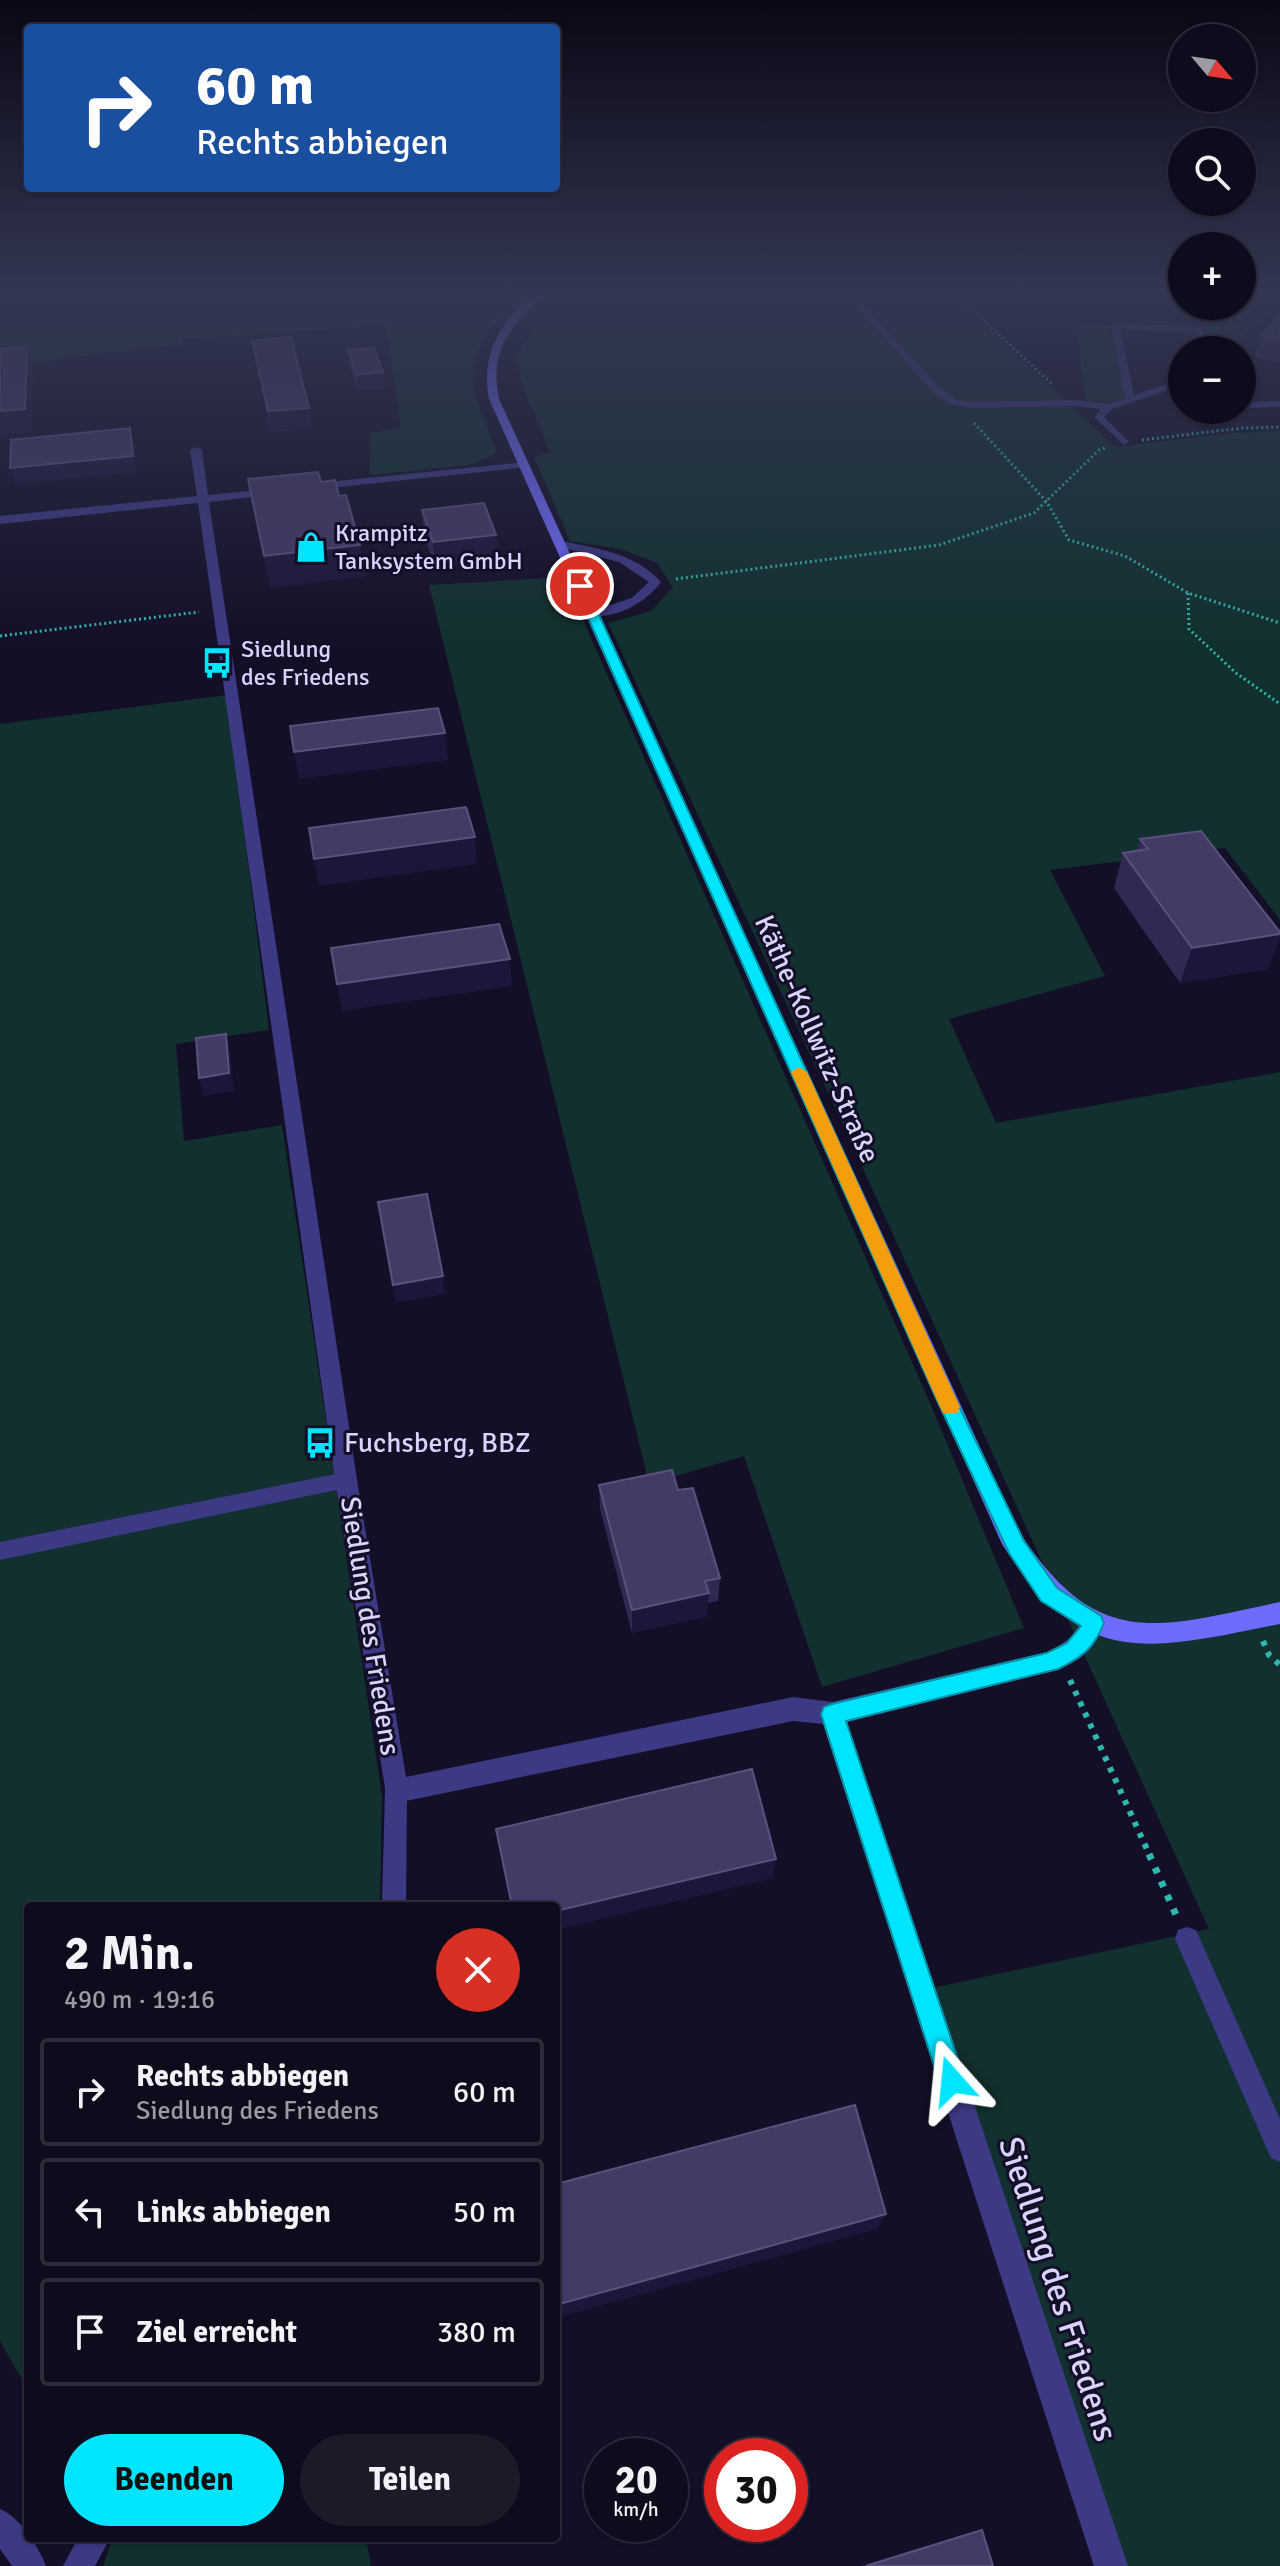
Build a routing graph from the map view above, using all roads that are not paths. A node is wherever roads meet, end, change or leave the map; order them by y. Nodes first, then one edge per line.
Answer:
1 (499, 410) edge
2 (1106, 410) edge
3 (1124, 442) road end
4 (196, 450) dead end
5 (524, 465) junction
6 (205, 498) junction
7 (0, 520) edge
8 (560, 544) junction
9 (592, 614) junction
10 (346, 1480) junction
11 (0, 1551) edge
12 (1280, 1613) edge
13 (1093, 1623) junction
14 (832, 1714) junction
15 (396, 1791) junction
16 (394, 1902) edge
17 (1187, 1939) road end
18 (1280, 2149) edge
19 (0, 2524) edge
20 (93, 2542) edge
21 (31, 2566) edge
22 (78, 2566) edge
23 (1111, 2566) edge

1 - 5 main road, Käthe-Kollwitz-Straße
2 - 3 lane
4 - 6 street, Siedlung des Friedens
5 - 6 street
5 - 8 main road, Käthe-Kollwitz-Straße
6 - 7 street
6 - 10 street, Siedlung des Friedens
8 - 9 main road, Käthe-Kollwitz-Straße
8 - 9 lane
9 - 13 main road, Käthe-Kollwitz-Straße
10 - 11 lane
10 - 15 street, Siedlung des Friedens
12 - 13 main road, Käthe-Kollwitz-Straße
13 - 14 street, Siedlung des Friedens
14 - 15 street, Siedlung des Friedens
14 - 23 street, Siedlung des Friedens
15 - 16 lane
17 - 18 lane
19 - 21 lane
20 - 22 lane

